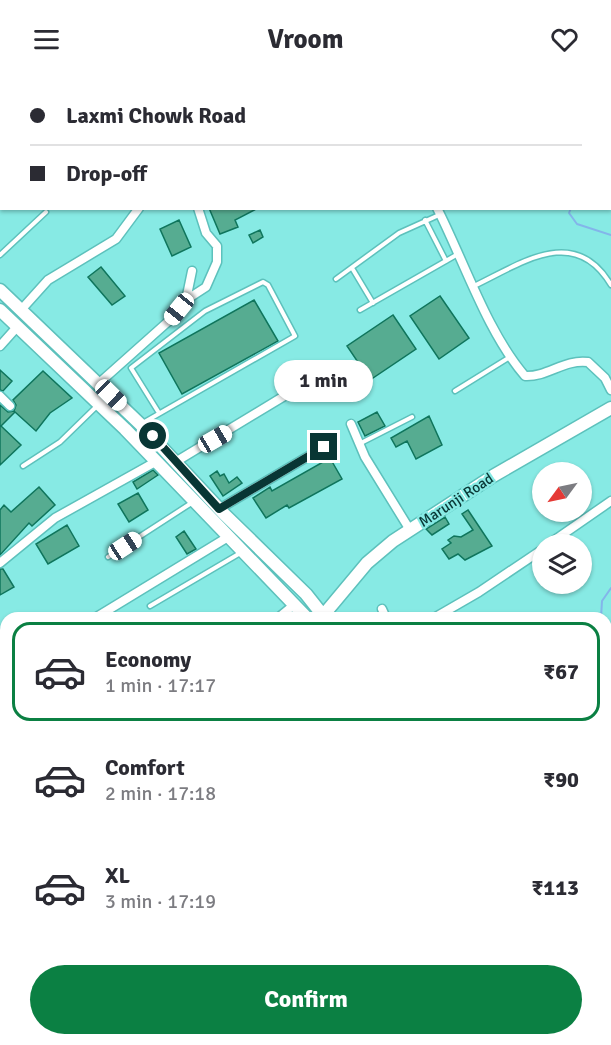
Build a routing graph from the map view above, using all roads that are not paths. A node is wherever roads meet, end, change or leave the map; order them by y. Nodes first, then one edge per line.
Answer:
1 (138, 210) edge
2 (199, 210) edge
3 (439, 211) edge
4 (46, 212) dead end
5 (425, 220) junction
6 (458, 254) junction
7 (0, 255) edge
8 (446, 261) junction
9 (352, 268) junction
10 (192, 272) dead end
11 (336, 279) dead end
12 (611, 285) edge
13 (473, 286) junction
14 (0, 290) edge
15 (186, 300) junction
16 (373, 303) junction
17 (0, 310) edge
18 (360, 310) dead end
19 (24, 313) junction
20 (17, 327) junction
21 (0, 346) edge
22 (510, 357) junction
23 (608, 377) edge
24 (98, 384) junction
25 (611, 390) edge
26 (455, 391) dead end
27 (286, 395) dead end
28 (0, 396) edge
29 (99, 404) junction
30 (10, 406) dead end
31 (611, 408) edge
32 (159, 413) junction
33 (412, 417) dead end
34 (140, 424) junction
35 (351, 424) dead end
36 (358, 444) junction
37 (324, 447) dead end
38 (165, 449) junction
39 (155, 459) junction
40 (177, 461) junction
41 (23, 466) dead end
42 (194, 501) junction
43 (611, 501) edge
44 (219, 509) junction
45 (410, 530) junction
46 (563, 534) edge
47 (228, 537) junction
48 (242, 552) junction
49 (532, 556) edge
50 (108, 557) dead end
51 (0, 563) edge
52 (295, 604) junction
53 (150, 606) dead end
54 (105, 612) edge
55 (285, 612) edge
56 (302, 612) edge
57 (318, 612) edge
58 (327, 612) edge
59 (444, 612) edge

1 - 19 street
2 - 15 street
3 - 5 lane
3 - 6 street
4 - 7 lane
5 - 8 lane
5 - 9 lane
6 - 8 lane
6 - 13 street
8 - 16 lane
9 - 11 lane
9 - 16 lane
10 - 15 street
12 - 13 lane
13 - 22 street
14 - 19 main road
15 - 24 street
16 - 18 lane
17 - 20 main road
19 - 20 main road
19 - 24 main road
20 - 21 street
20 - 29 main road
22 - 23 street
22 - 26 lane
23 - 25 street
24 - 34 main road
27 - 40 street
28 - 30 street
29 - 39 main road
29 - 41 lane
31 - 45 main road, Marunji Road
32 - 32 lane
32 - 34 lane
33 - 36 lane
34 - 38 main road
35 - 36 street
36 - 45 street
37 - 44 street
38 - 39 main road
38 - 40 main road
39 - 42 main road
39 - 51 street
40 - 44 main road
42 - 47 main road
42 - 50 lane
43 - 46 street
44 - 57 main road
45 - 58 main road, Marunji Road
47 - 48 main road
47 - 54 street
48 - 52 main road
48 - 53 lane
49 - 59 street
52 - 55 street
52 - 56 main road

